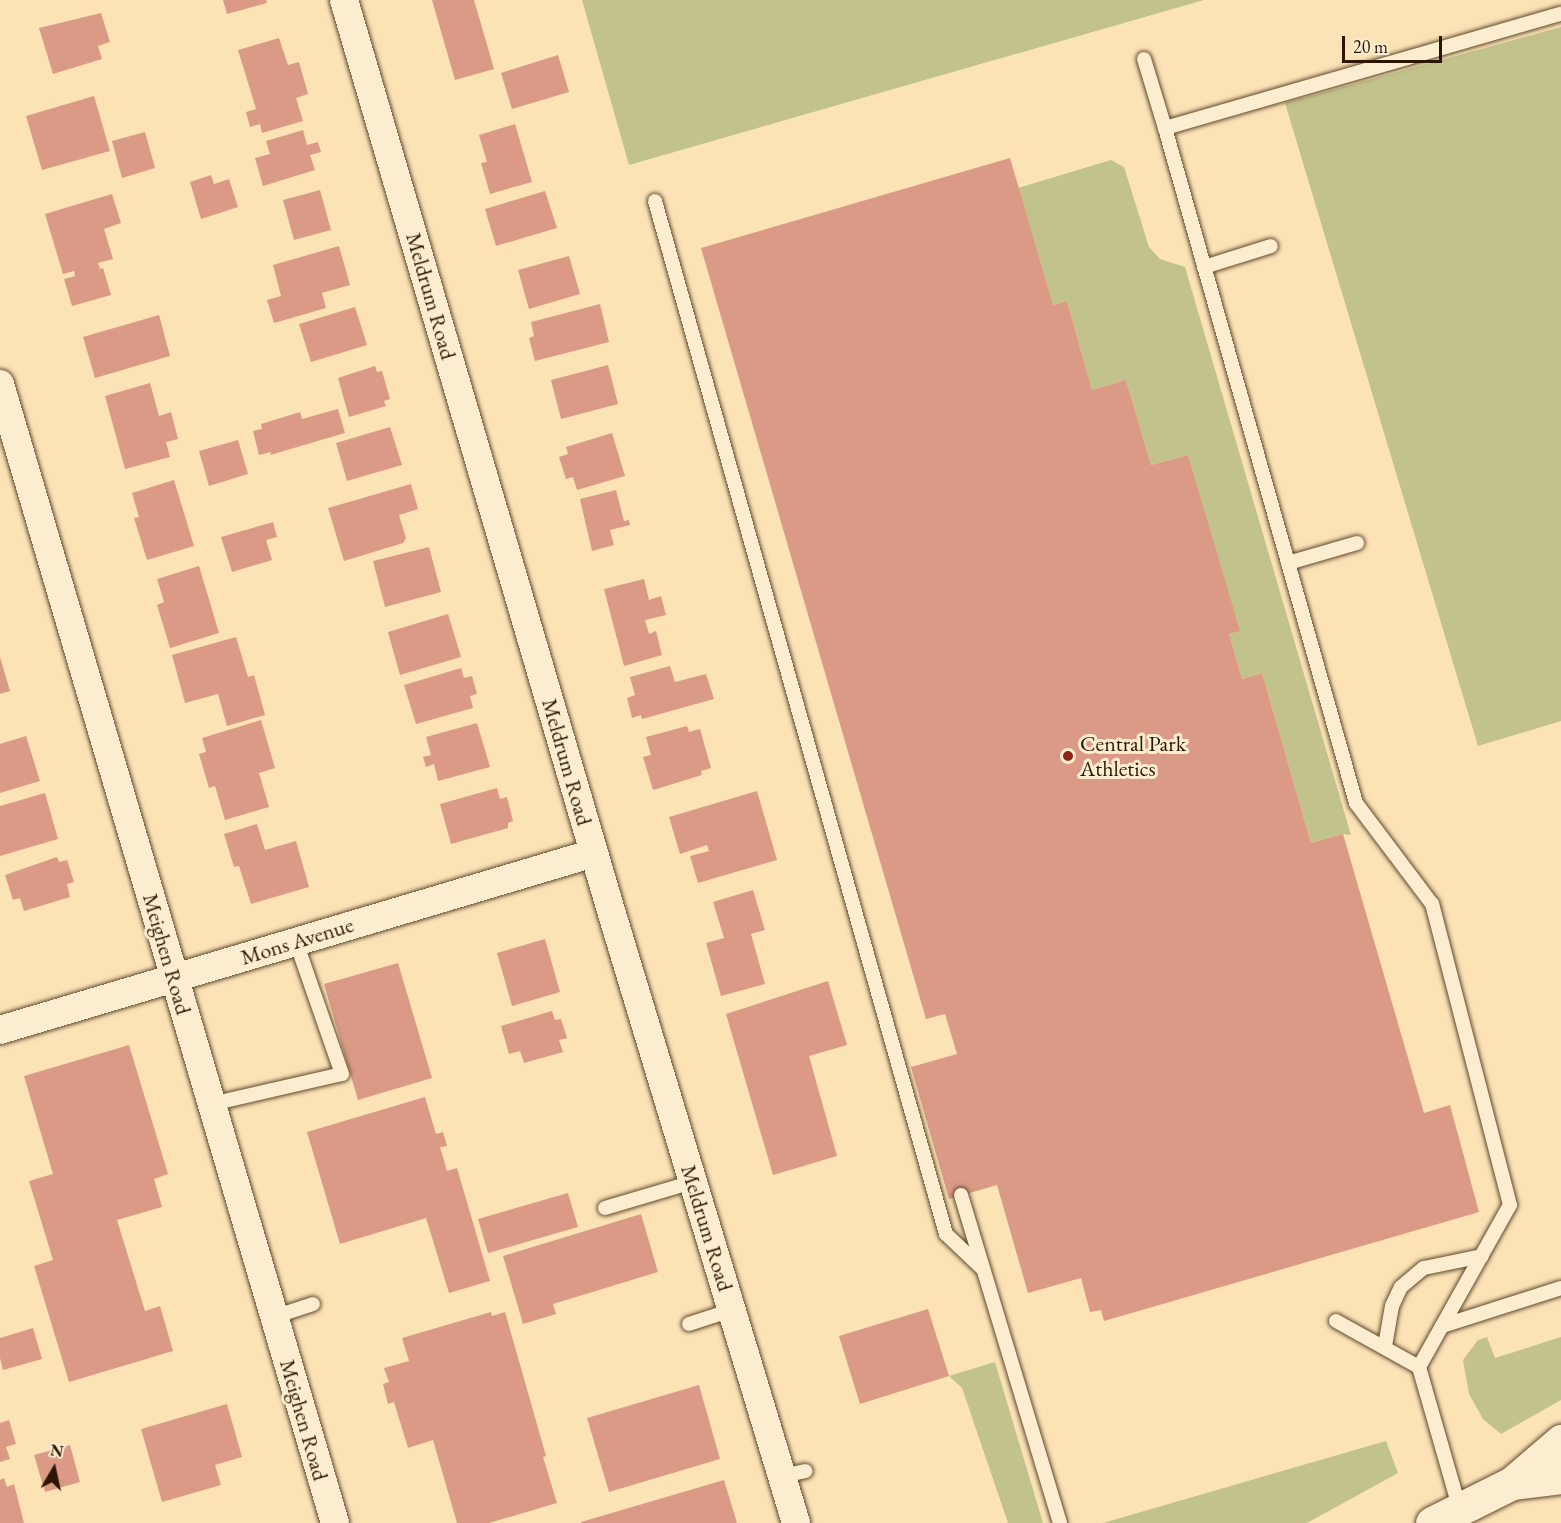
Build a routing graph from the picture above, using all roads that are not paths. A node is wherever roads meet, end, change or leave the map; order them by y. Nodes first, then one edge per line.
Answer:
1 (344, 0) edge
2 (1561, 14) edge
3 (1144, 59) dead end
4 (1165, 128) junction
5 (655, 201) dead end
6 (1271, 246) dead end
7 (1204, 267) junction
8 (0, 384) edge
9 (1358, 543) dead end
10 (1288, 562) junction
11 (594, 853) junction
12 (296, 942) junction
13 (175, 978) junction
14 (0, 1030) edge
15 (211, 1104) junction
16 (693, 1182) junction
17 (961, 1195) dead end
18 (605, 1208) dead end
19 (1482, 1256) junction
20 (983, 1269) junction
21 (1561, 1288) edge
22 (313, 1304) dead end
23 (732, 1310) junction
24 (274, 1317) junction
25 (1336, 1321) dead end
26 (689, 1324) dead end
27 (1442, 1326) junction
28 (1385, 1346) junction
29 (1419, 1367) junction
30 (1561, 1442) edge
31 (1561, 1477) edge
32 (1512, 1483) junction
33 (1446, 1516) edge
34 (335, 1523) edge
35 (796, 1523) edge
36 (1060, 1523) edge

1 - 11 street, Meldrum Road
2 - 4 lane
3 - 4 lane
4 - 7 lane
5 - 20 lane
6 - 7 lane
7 - 10 lane
8 - 13 street, Meighen Road
9 - 10 lane
10 - 19 lane
11 - 12 street, Mons Avenue
11 - 16 street, Meldrum Road
12 - 13 street, Mons Avenue
12 - 15 lane
13 - 14 street, Mons Avenue
13 - 15 street, Meighen Road
15 - 24 street, Meighen Road
16 - 18 lane
16 - 23 street, Meldrum Road
17 - 20 lane
19 - 27 lane
19 - 28 lane
20 - 36 lane
21 - 27 lane
22 - 24 lane
23 - 26 lane
23 - 35 street, Meldrum Road
24 - 34 street, Meighen Road
25 - 28 lane
27 - 29 lane
28 - 29 lane
29 - 33 lane
30 - 32 street
31 - 32 street
32 - 33 street

